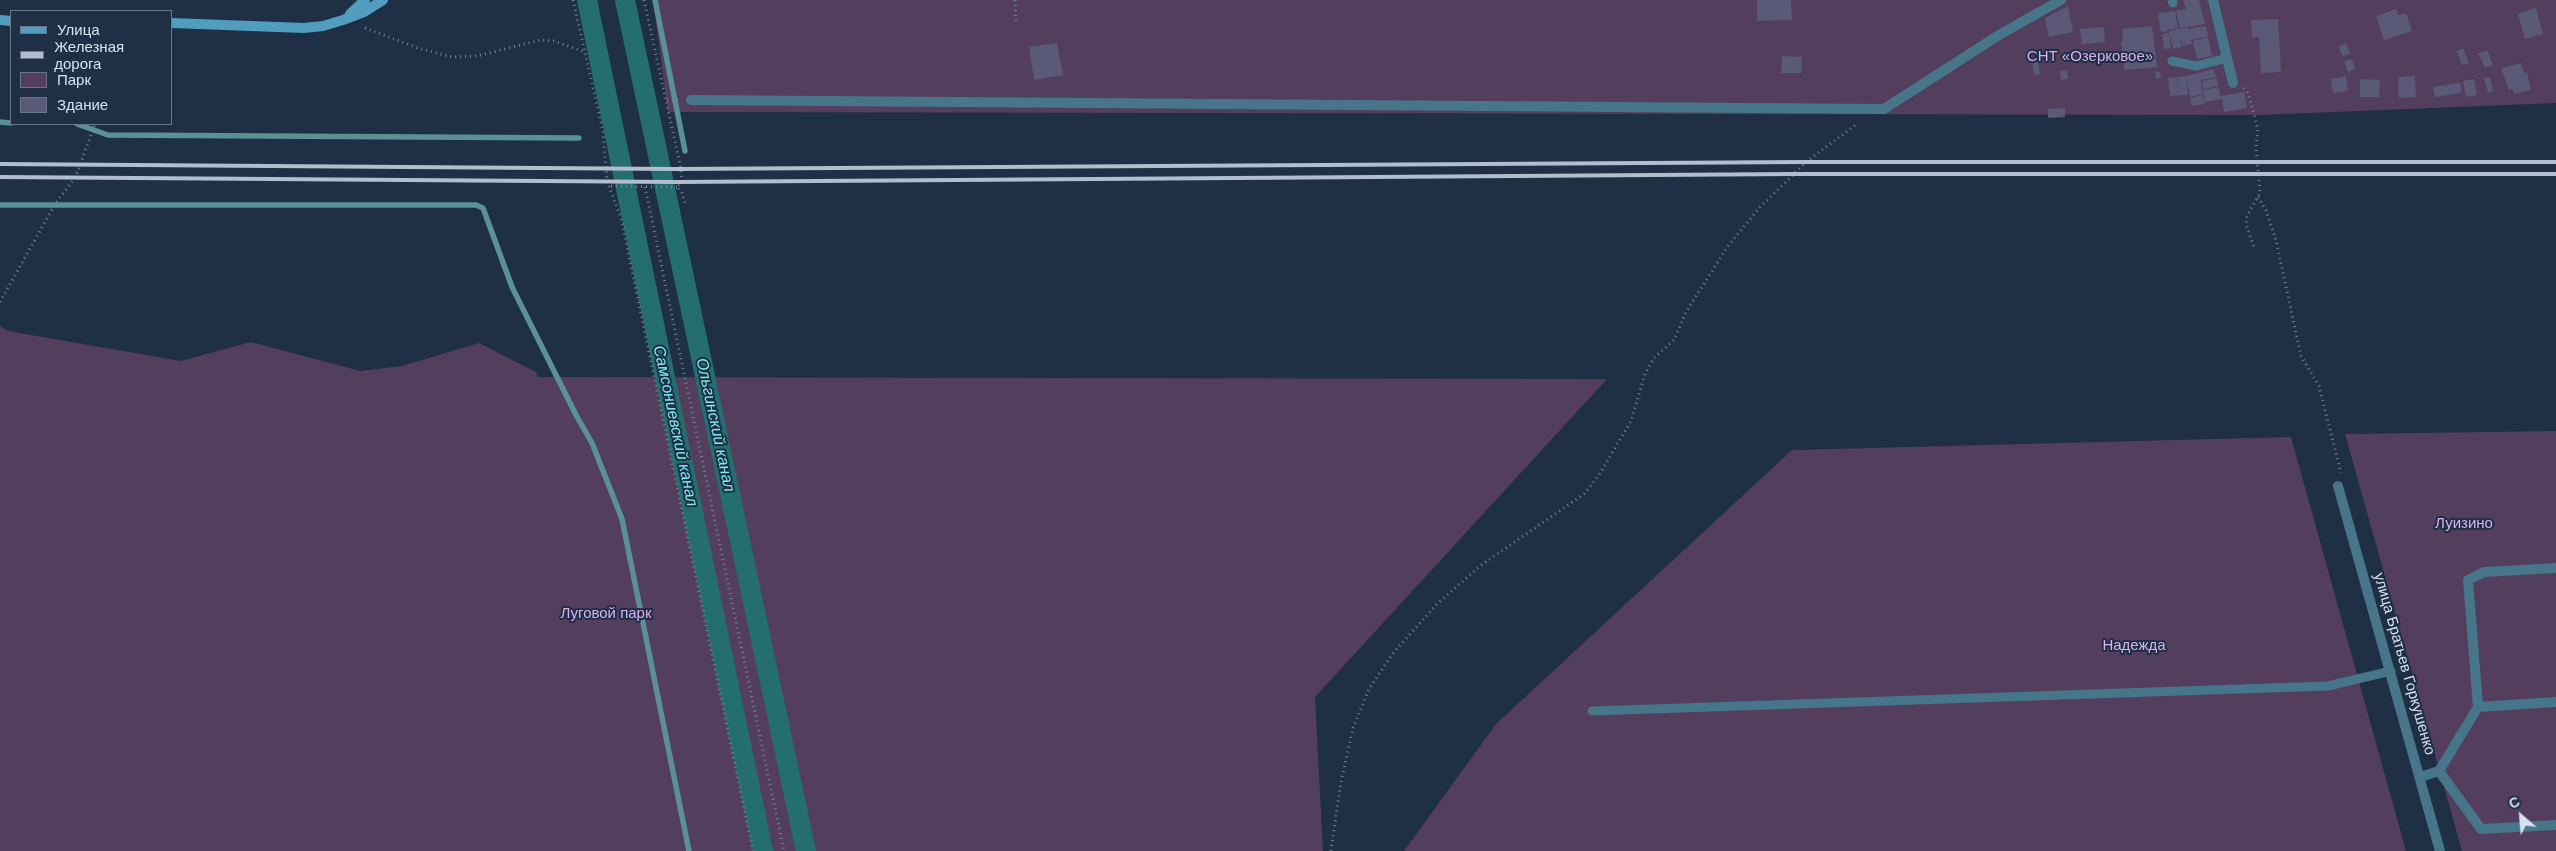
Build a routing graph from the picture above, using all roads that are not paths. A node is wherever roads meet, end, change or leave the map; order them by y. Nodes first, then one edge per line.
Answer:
1 (365, 0) edge
2 (383, 0) edge
3 (2061, 0) edge
4 (2213, 0) edge
5 (343, 20) junction
6 (172, 23) edge
7 (2227, 58) junction
8 (2172, 61) dead end
9 (2233, 83) road end
10 (691, 100) dead end
11 (2338, 486) road end
12 (2556, 568) edge
13 (2392, 672) junction
14 (2556, 702) edge
15 (2478, 707) junction
16 (1592, 711) dead end
17 (2439, 771) junction
18 (2420, 777) junction
19 (2556, 825) edge
20 (2440, 851) edge

1 - 5 street
2 - 5 street
3 - 10 street
4 - 7 street
5 - 6 street
7 - 8 lane
7 - 9 street
11 - 13 street, улица Братьев Горкушенко
12 - 15 street
13 - 16 lane
13 - 18 street, улица Братьев Горкушенко
14 - 15 street
15 - 17 street
17 - 18 street
17 - 19 street
18 - 20 street, улица Братьев Горкушенко

